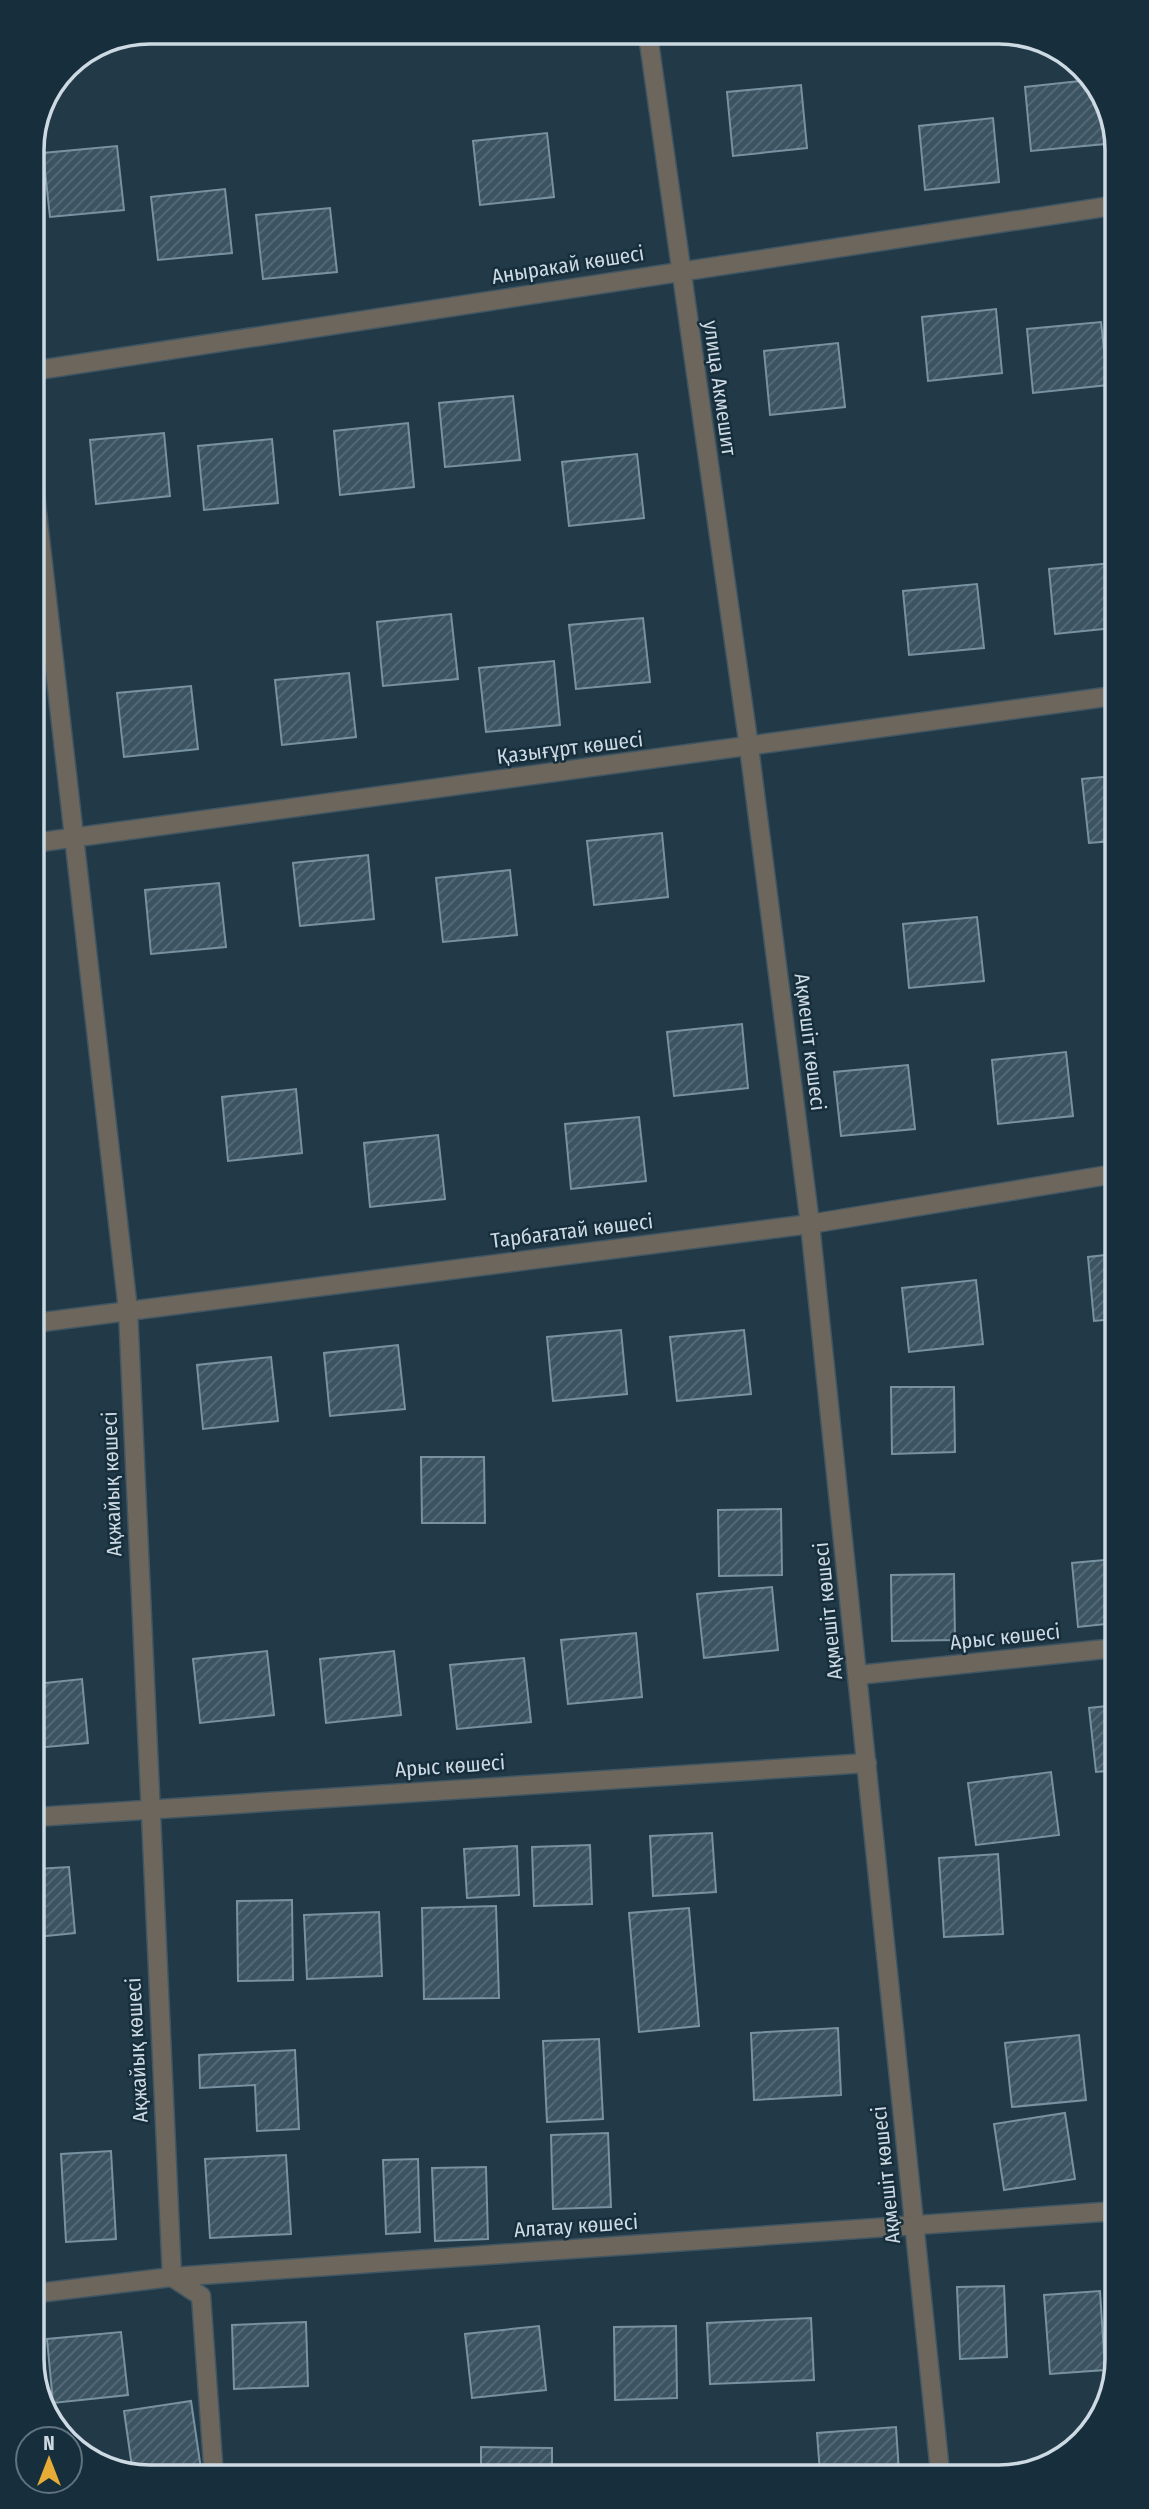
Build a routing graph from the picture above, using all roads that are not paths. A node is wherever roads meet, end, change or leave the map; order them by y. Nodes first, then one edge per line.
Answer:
1 (649, 44) edge
2 (1105, 207) edge
3 (680, 271) junction
4 (44, 369) edge
5 (44, 571) edge
6 (1105, 697) edge
7 (749, 747) junction
8 (75, 836) junction
9 (44, 841) edge
10 (1105, 1175) edge
11 (810, 1224) junction
12 (128, 1310) junction
13 (44, 1322) edge
14 (1105, 1649) edge
15 (858, 1675) junction
16 (867, 1763) junction
17 (148, 1808) junction
18 (44, 1815) edge
19 (1105, 2212) edge
20 (914, 2226) junction
21 (172, 2277) junction
22 (44, 2292) edge
23 (213, 2465) edge
24 (939, 2465) edge

1 - 3 street, улица Акмешит
2 - 3 street, Аныракай көшесі
3 - 4 street, Аныракай көшесі
3 - 7 street, улица Акмешит
5 - 8 street, Ақжайық көшесі
6 - 7 street, Қазығұрт көшесі
7 - 8 street, Қазығұрт көшесі
7 - 11 street, Ақмешіт көшесі
8 - 9 street, Қазығұрт көшесі
8 - 12 street, Ақжайық көшесі
10 - 11 street, Тарбағатай көшесі
11 - 12 street, Тарбағатай көшесі
11 - 15 street, Ақмешіт көшесі
12 - 13 street, Тарбағатай көшесі
12 - 17 street, Ақжайық көшесі
14 - 15 street, Арыс көшесі
15 - 16 street, Ақмешіт көшесі
16 - 17 street, Арыс көшесі
16 - 20 street, Ақмешіт көшесі
17 - 18 street, Арыс көшесі
17 - 21 street, Ақжайық көшесі
19 - 20 street, Алатау көшесі
20 - 21 street, Алатау көшесі
20 - 24 street, Ақмешіт көшесі
21 - 22 street, Алатау көшесі
21 - 23 street

